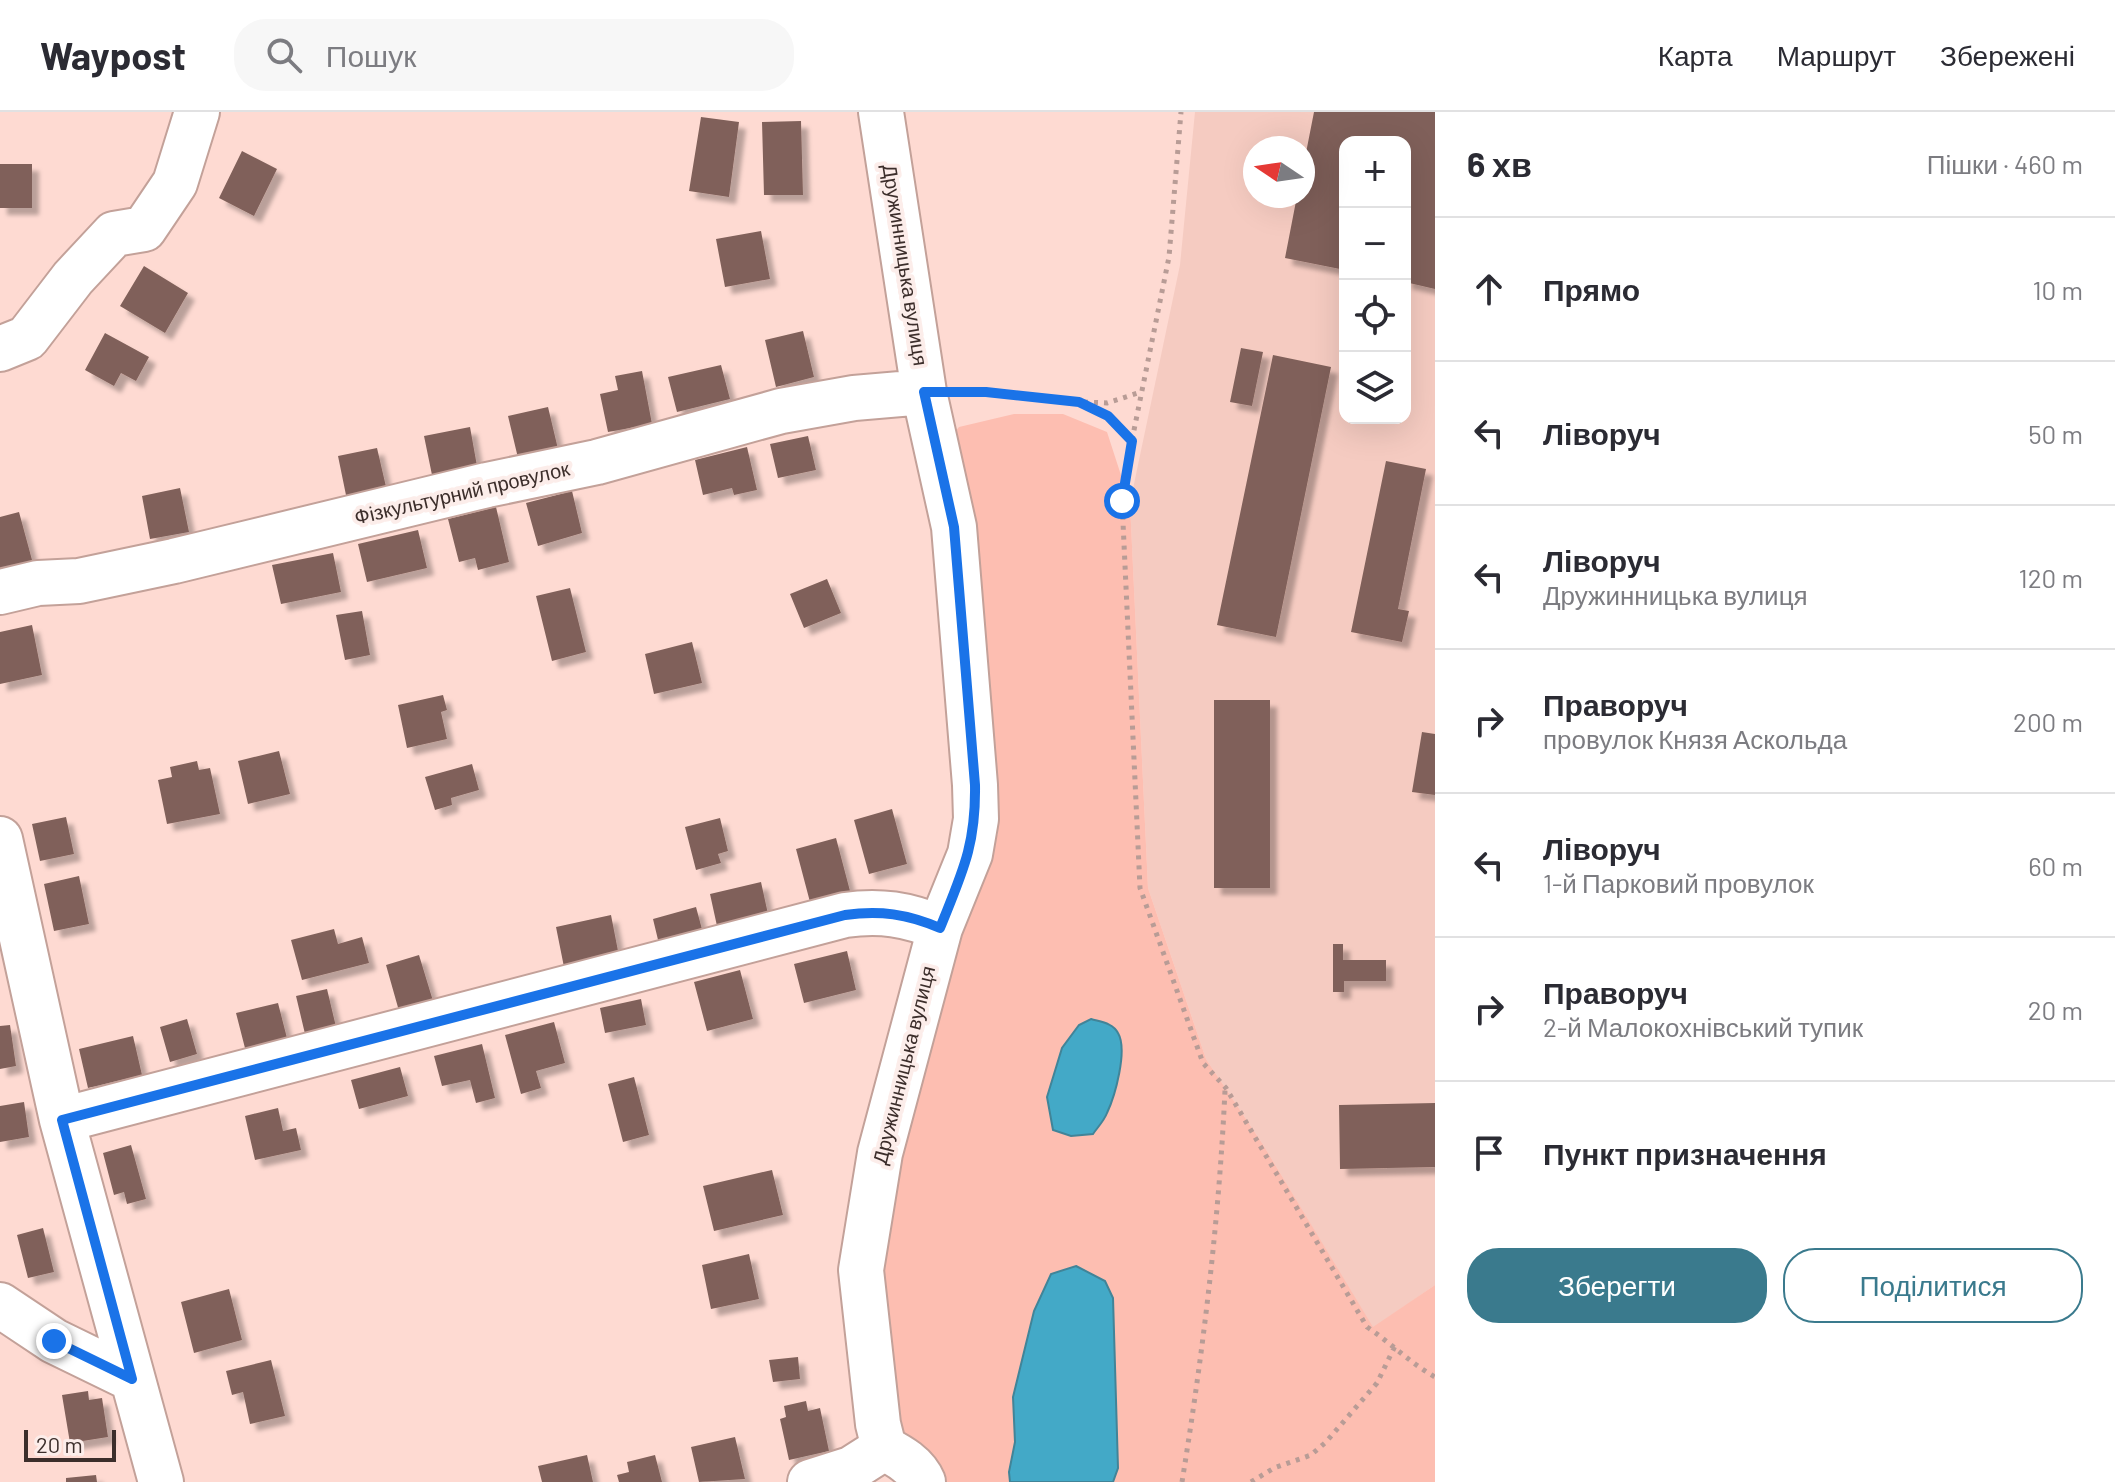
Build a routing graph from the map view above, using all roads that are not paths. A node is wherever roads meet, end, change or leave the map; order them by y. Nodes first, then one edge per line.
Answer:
1 (197, 112) edge
2 (881, 112) edge
3 (0, 349) edge
4 (924, 392) junction
5 (0, 592) edge
6 (0, 839) edge
7 (940, 928) junction
8 (62, 1120) junction
9 (0, 1305) edge
10 (132, 1379) junction
11 (884, 1448) junction
12 (161, 1482) edge
13 (810, 1482) edge
14 (923, 1482) edge

1 - 3 street
2 - 4 street, Дружинницька вулиця
4 - 5 street, Фізкультурний провулок
4 - 7 street, Дружинницька вулиця
6 - 8 street
7 - 8 street
7 - 11 street, Дружинницька вулиця
8 - 10 street
9 - 10 street
10 - 12 street
11 - 13 street
11 - 14 street

